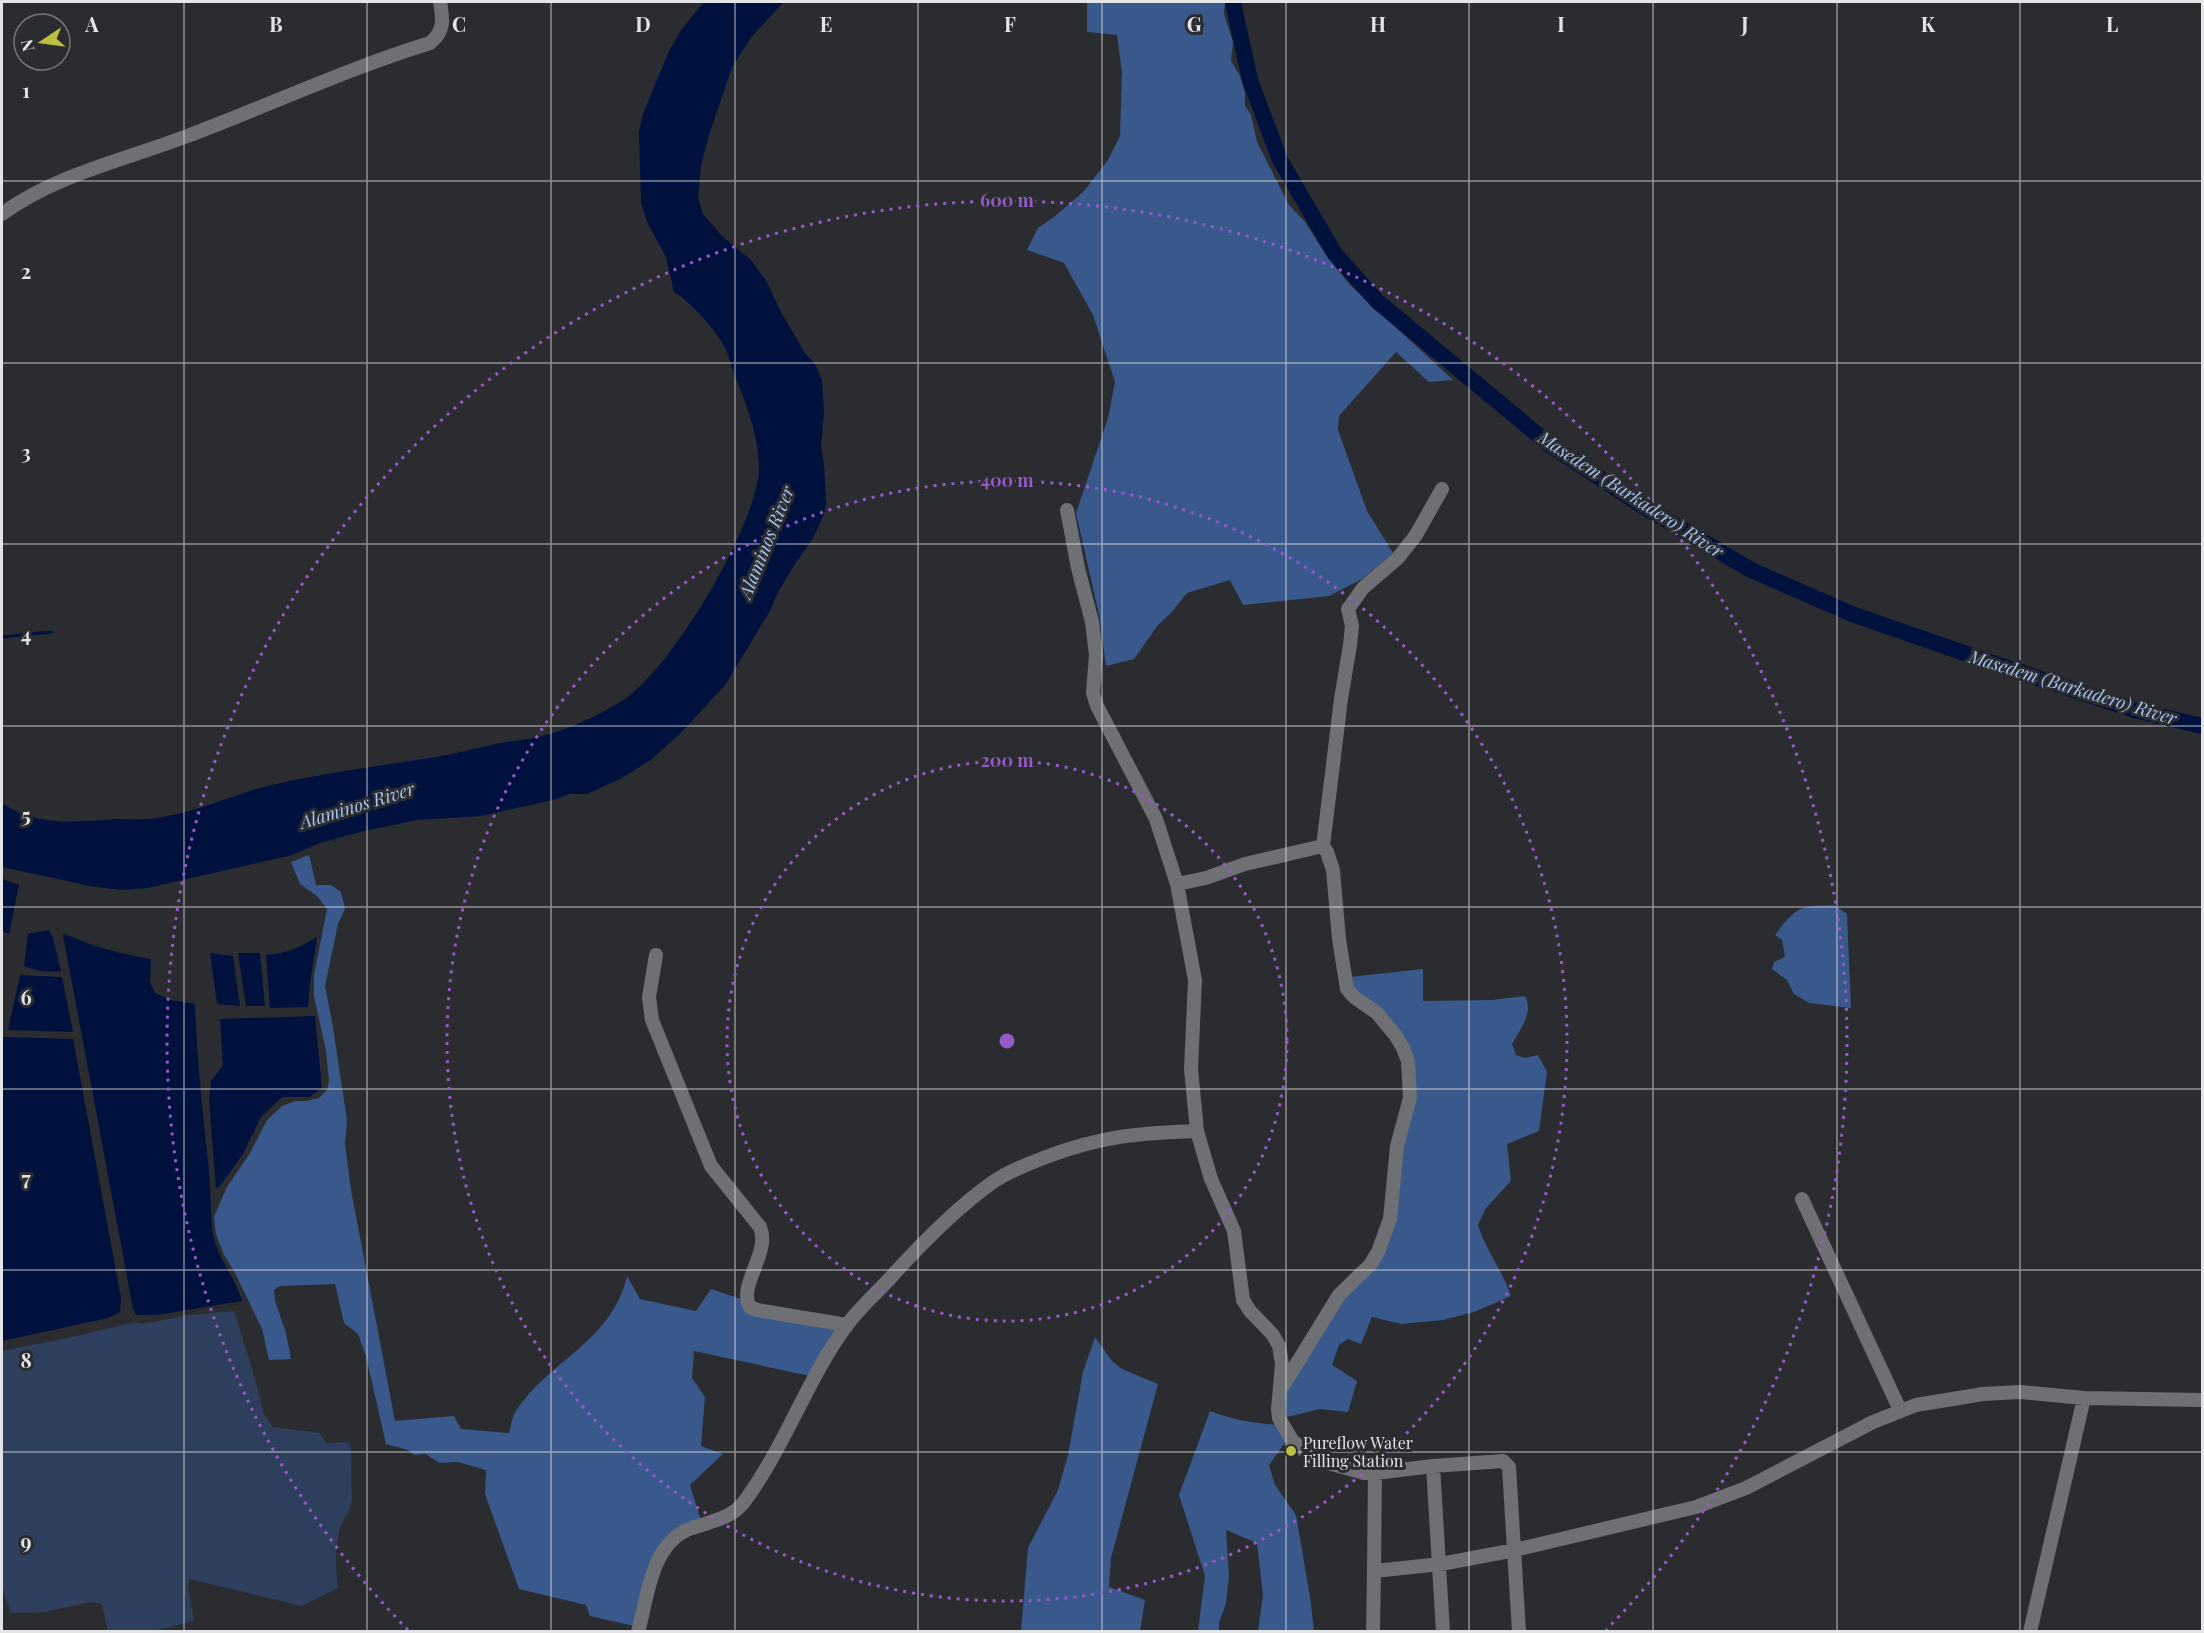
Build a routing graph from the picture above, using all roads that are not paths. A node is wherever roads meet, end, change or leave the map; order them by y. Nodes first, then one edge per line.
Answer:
1 (440, 2) edge
2 (2, 214) edge
3 (1442, 489) dead end
4 (1067, 510) dead end
5 (1323, 846) junction
6 (1177, 884) junction
7 (656, 955) dead end
8 (1197, 1131) junction
9 (1802, 1199) dead end
10 (847, 1324) junction
11 (1280, 1390) junction
12 (2084, 1398) junction
13 (2202, 1400) edge
14 (1900, 1410) junction
15 (1433, 1466) junction
16 (1375, 1473) junction
17 (1515, 1550) junction
18 (1440, 1564) junction
19 (1374, 1571) junction
20 (638, 1632) edge
21 (1373, 1632) edge
22 (1443, 1632) edge
23 (1519, 1632) edge
24 (2030, 1632) edge

1 - 2 street
3 - 5 street
4 - 6 street
5 - 6 street
5 - 11 street
6 - 8 street
7 - 10 street
8 - 10 street
8 - 11 street
9 - 14 street
10 - 20 street
11 - 16 street
12 - 13 street
12 - 14 street
12 - 24 street
14 - 17 street
15 - 16 street
15 - 17 street
15 - 18 street
16 - 19 street
17 - 18 street
17 - 23 street
18 - 19 street
18 - 22 street
19 - 21 street

